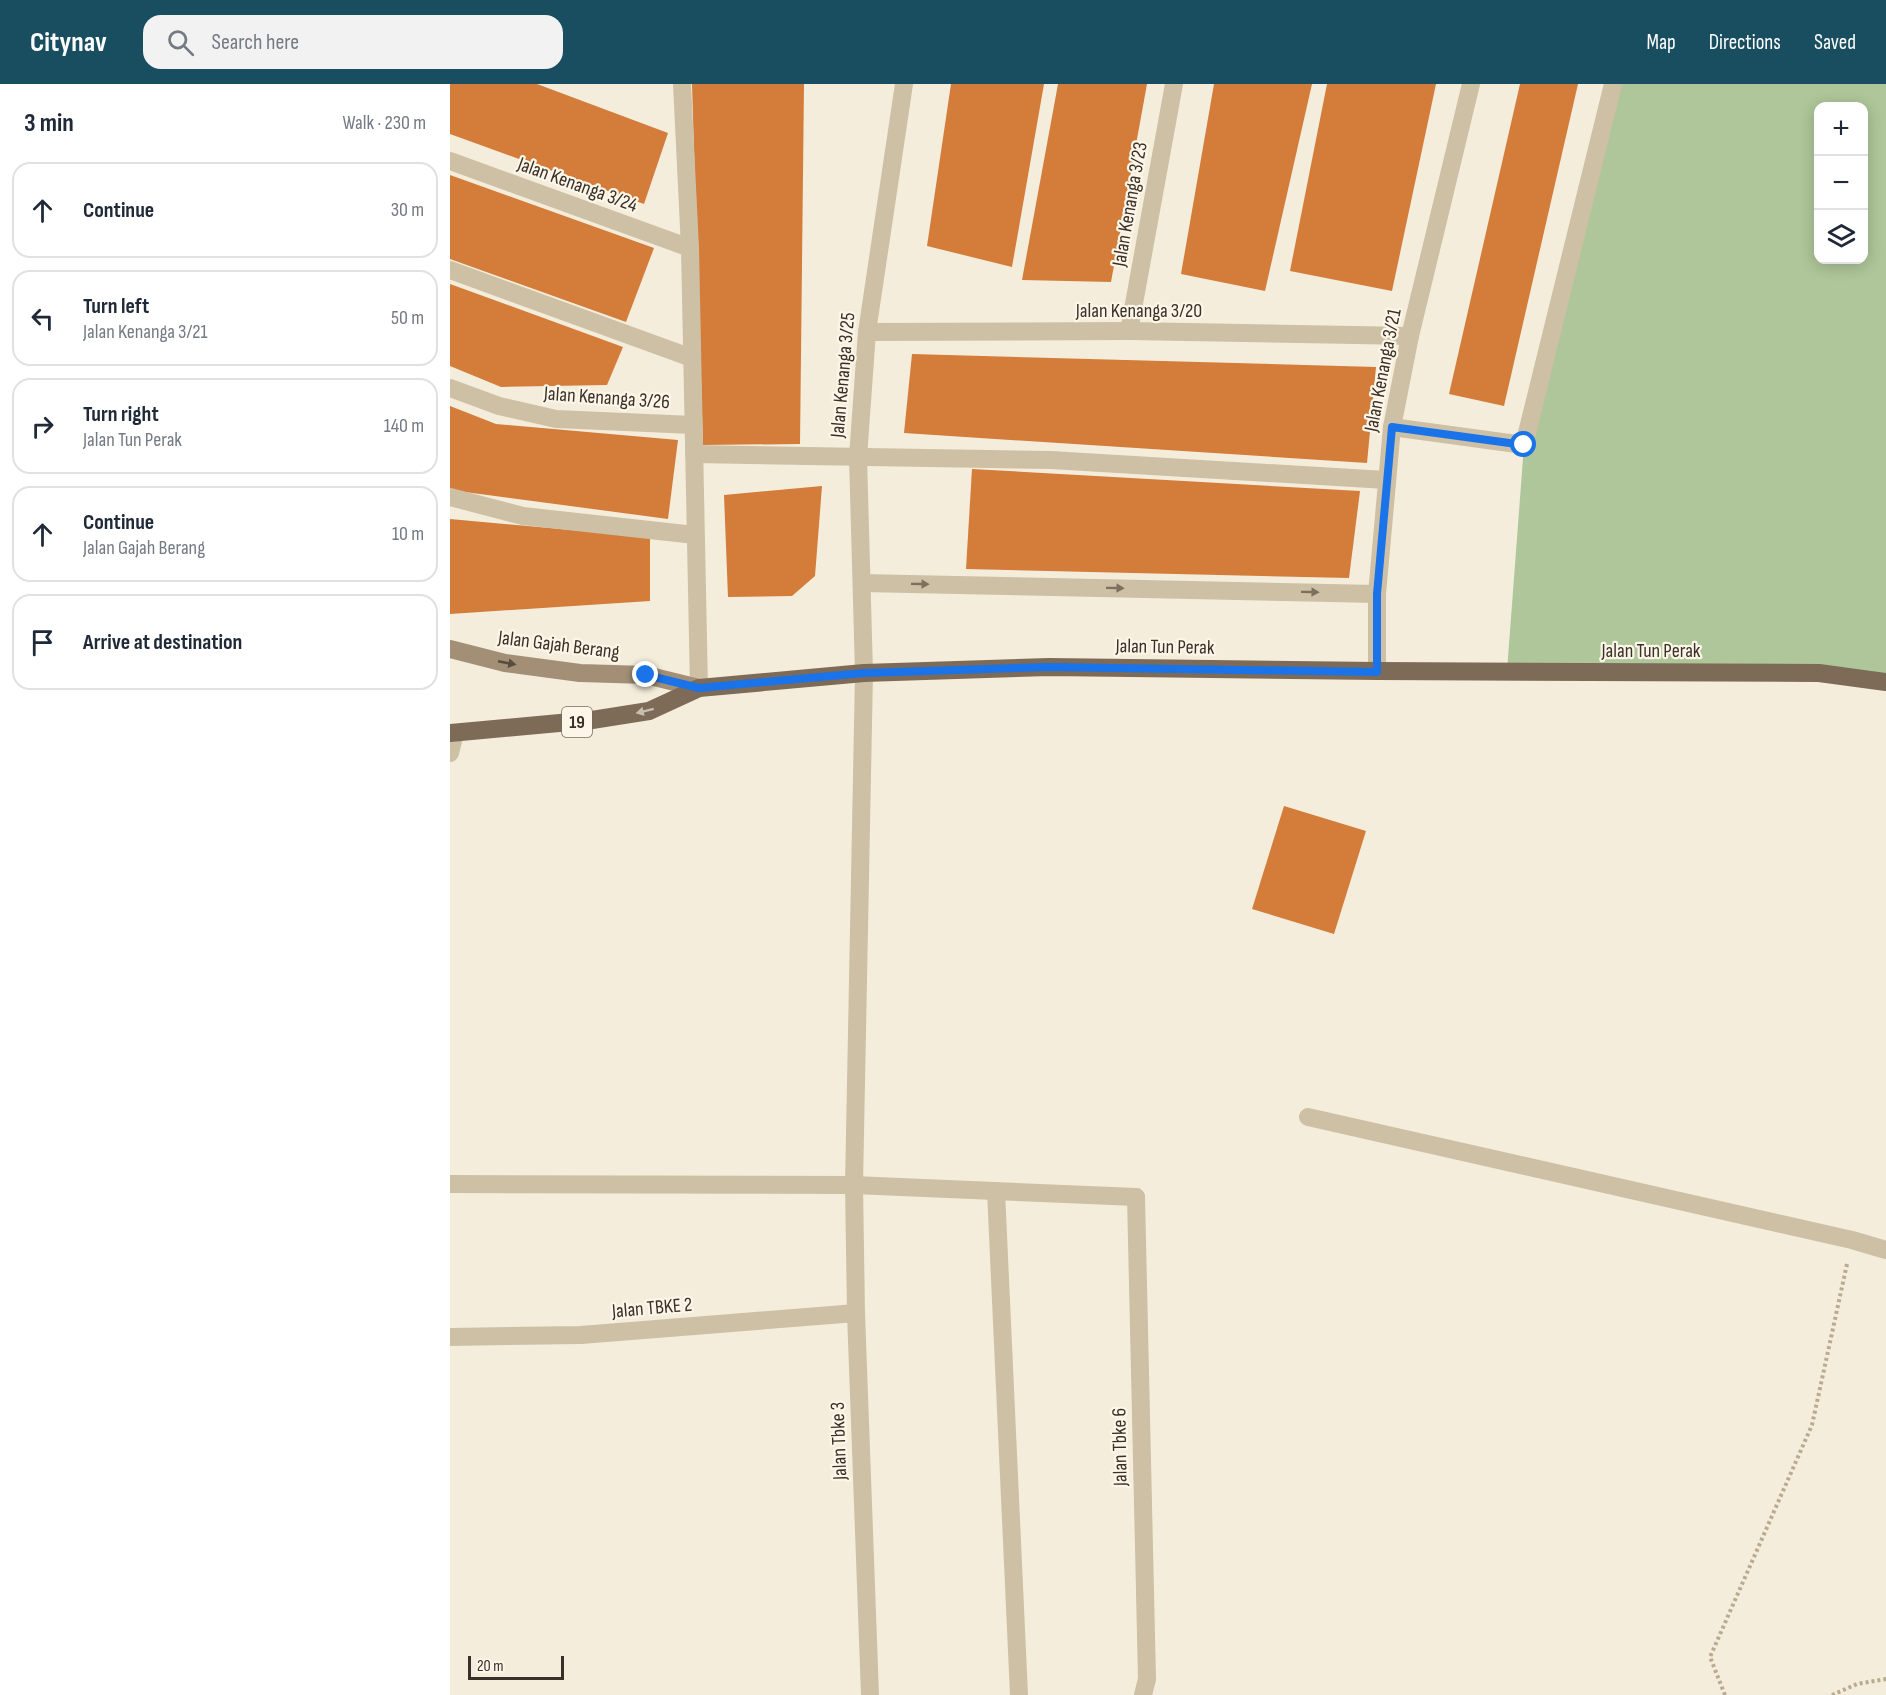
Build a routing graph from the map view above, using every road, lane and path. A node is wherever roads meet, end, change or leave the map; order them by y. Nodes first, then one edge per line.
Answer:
1 (682, 84) edge
2 (904, 84) edge
3 (1174, 84) edge
4 (1472, 84) edge
5 (1613, 84) edge
6 (450, 161) edge
7 (690, 248) junction
8 (450, 270) edge
9 (1129, 331) junction
10 (867, 332) junction
11 (1410, 336) junction
12 (692, 358) junction
13 (450, 388) edge
14 (693, 425) junction
15 (1392, 427) junction
16 (694, 454) junction
17 (858, 457) junction
18 (1386, 480) junction
19 (450, 497) edge
20 (695, 535) junction
21 (862, 583) junction
22 (1377, 594) junction
23 (450, 649) edge
24 (1377, 672) junction
25 (864, 673) junction
26 (1886, 681) edge
27 (699, 688) junction
28 (452, 733) edge
29 (450, 753) edge
30 (1308, 1117) dead end
31 (450, 1184) edge
32 (854, 1185) junction
33 (996, 1191) junction
34 (1852, 1240) junction
35 (1886, 1250) edge
36 (856, 1313) junction
37 (450, 1337) edge
38 (1886, 1679) edge
39 (870, 1695) edge
40 (1019, 1695) edge
41 (1143, 1695) edge
42 (1725, 1695) edge
43 (1832, 1695) edge

1 - 7 street
2 - 10 street, Jalan Kenanga 3/25
3 - 9 street, Jalan Kenanga 3/23
4 - 11 street, Jalan Kenanga 3/21
5 - 15 street
6 - 7 street, Jalan Kenanga 3/24
7 - 12 street
8 - 12 street
9 - 10 street, Jalan Kenanga 3/20
9 - 11 street, Jalan Kenanga 3/20
10 - 17 street, Jalan Kenanga 3/25
11 - 15 street, Jalan Kenanga 3/21
12 - 14 street
13 - 14 street, Jalan Kenanga 3/26
14 - 16 street
15 - 18 street, Jalan Kenanga 3/21
16 - 17 street
16 - 20 street
17 - 18 street
17 - 21 street, Jalan Kenanga 3/25
18 - 22 street, Jalan Kenanga 3/21
19 - 20 street
20 - 27 street
21 -> 22 street
21 - 25 street, Jalan Kenanga 3/25
22 - 24 street, Jalan Kenanga 3/21
23 -> 27 street, Jalan Gajah Berang
24 - 25 main road, Jalan Tun Perak / 19
24 - 26 main road, Jalan Tun Perak / 19
25 - 27 main road, Jalan Tun Perak / 19
25 - 32 street, Jalan Kenanga 3/25
27 -> 28 main road, Jalan Tun Perak / 19
28 - 29 street
30 - 34 street
31 - 32 street
32 - 33 street
32 - 36 street, Jalan Tbke 3
33 - 40 street
33 - 41 street, Jalan Tbke 6
34 - 35 street
34 - 42 path
36 - 37 street, Jalan TBKE 2
36 - 39 street, Jalan Tbke 3
38 - 43 path

